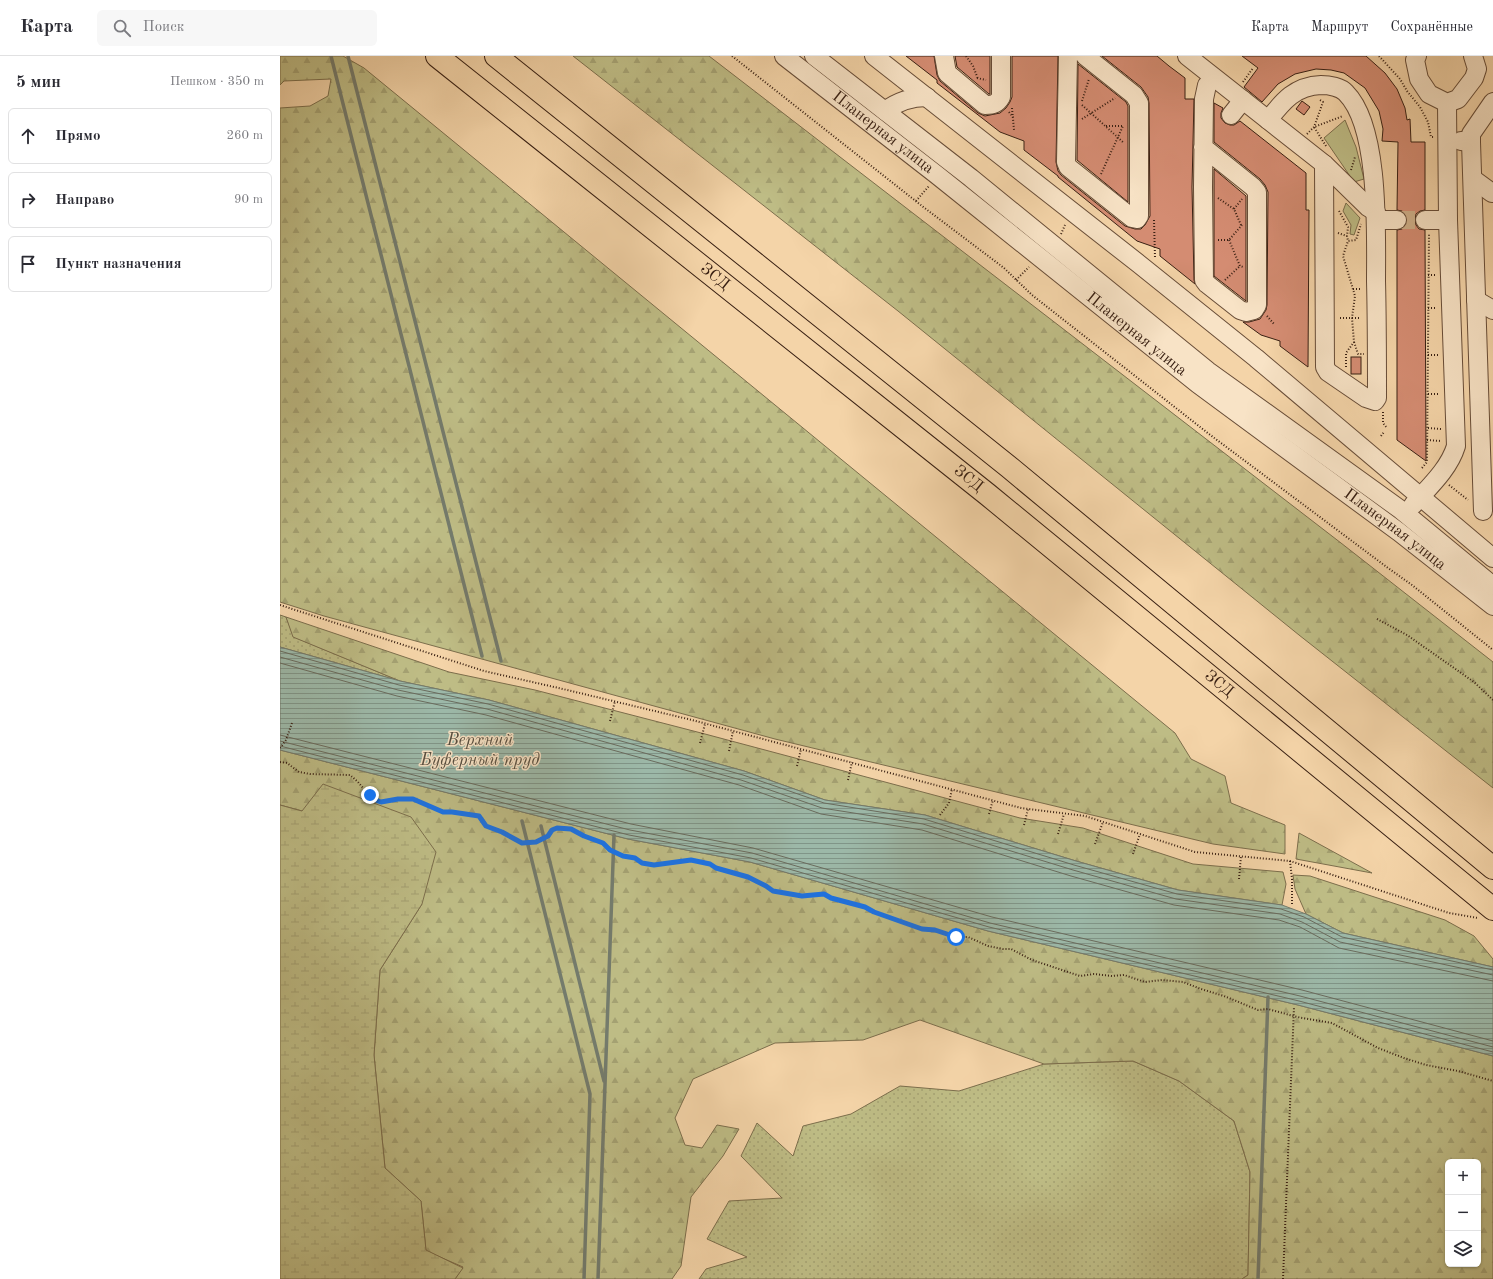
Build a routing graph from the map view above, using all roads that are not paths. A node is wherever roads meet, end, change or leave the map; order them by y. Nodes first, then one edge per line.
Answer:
1 (437, 56) edge
2 (496, 56) edge
3 (784, 56) edge
4 (814, 56) edge
5 (874, 56) edge
6 (944, 56) edge
7 (1002, 56) edge
8 (1068, 56) edge
9 (1085, 56) edge
10 (1187, 56) edge
11 (1414, 57) edge
12 (1481, 64) edge
13 (1214, 78) junction
14 (1243, 91) junction
15 (927, 98) junction
16 (1493, 102) edge
17 (1447, 103) junction
18 (885, 111) junction
19 (1231, 114) dead end
20 (1268, 120) junction
21 (1487, 121) edge
22 (1440, 139) junction
23 (1471, 142) junction
24 (1203, 147) junction
25 (1326, 156) junction
26 (1473, 179) junction
27 (1492, 193) edge
28 (1373, 213) junction
29 (1398, 220) tunnel mouth
30 (1448, 220) junction
31 (1427, 224) tunnel mouth
32 (1476, 300) junction
33 (1493, 310) edge
34 (1487, 424) edge
35 (1448, 429) junction
36 (1420, 497) junction
37 (1478, 507) road end
38 (1405, 514) junction
39 (1493, 558) edge
40 (1493, 586) edge
41 (1493, 606) edge
42 (1493, 868) edge
43 (1486, 914) edge

1 - 43 highway, ЗСД
2 - 42 highway, ЗСД
3 - 41 street, Планерная улица
4 - 18 street, Планерная улица
5 - 15 street
6 - 7 street
8 - 9 street
10 - 13 street
11 - 17 street
12 - 17 street
13 - 14 street
13 - 24 street
14 - 19 street
14 - 20 street
15 - 18 street
15 - 36 street
16 - 21 street
17 - 22 street
18 - 38 street, Планерная улица
20 - 25 street
20 - 28 street
21 - 23 street
22 - 23 street
22 - 30 street
23 - 26 street
24 - 24 street
25 - 28 street
25 - 28 street
26 - 27 street
26 - 32 street
28 - 29 street
30 - 31 street
30 - 35 street
32 - 33 street
32 - 34 street
34 - 35 street
34 - 37 street
35 - 36 street
36 - 38 street
36 - 39 street
38 - 40 street, Планерная улица

